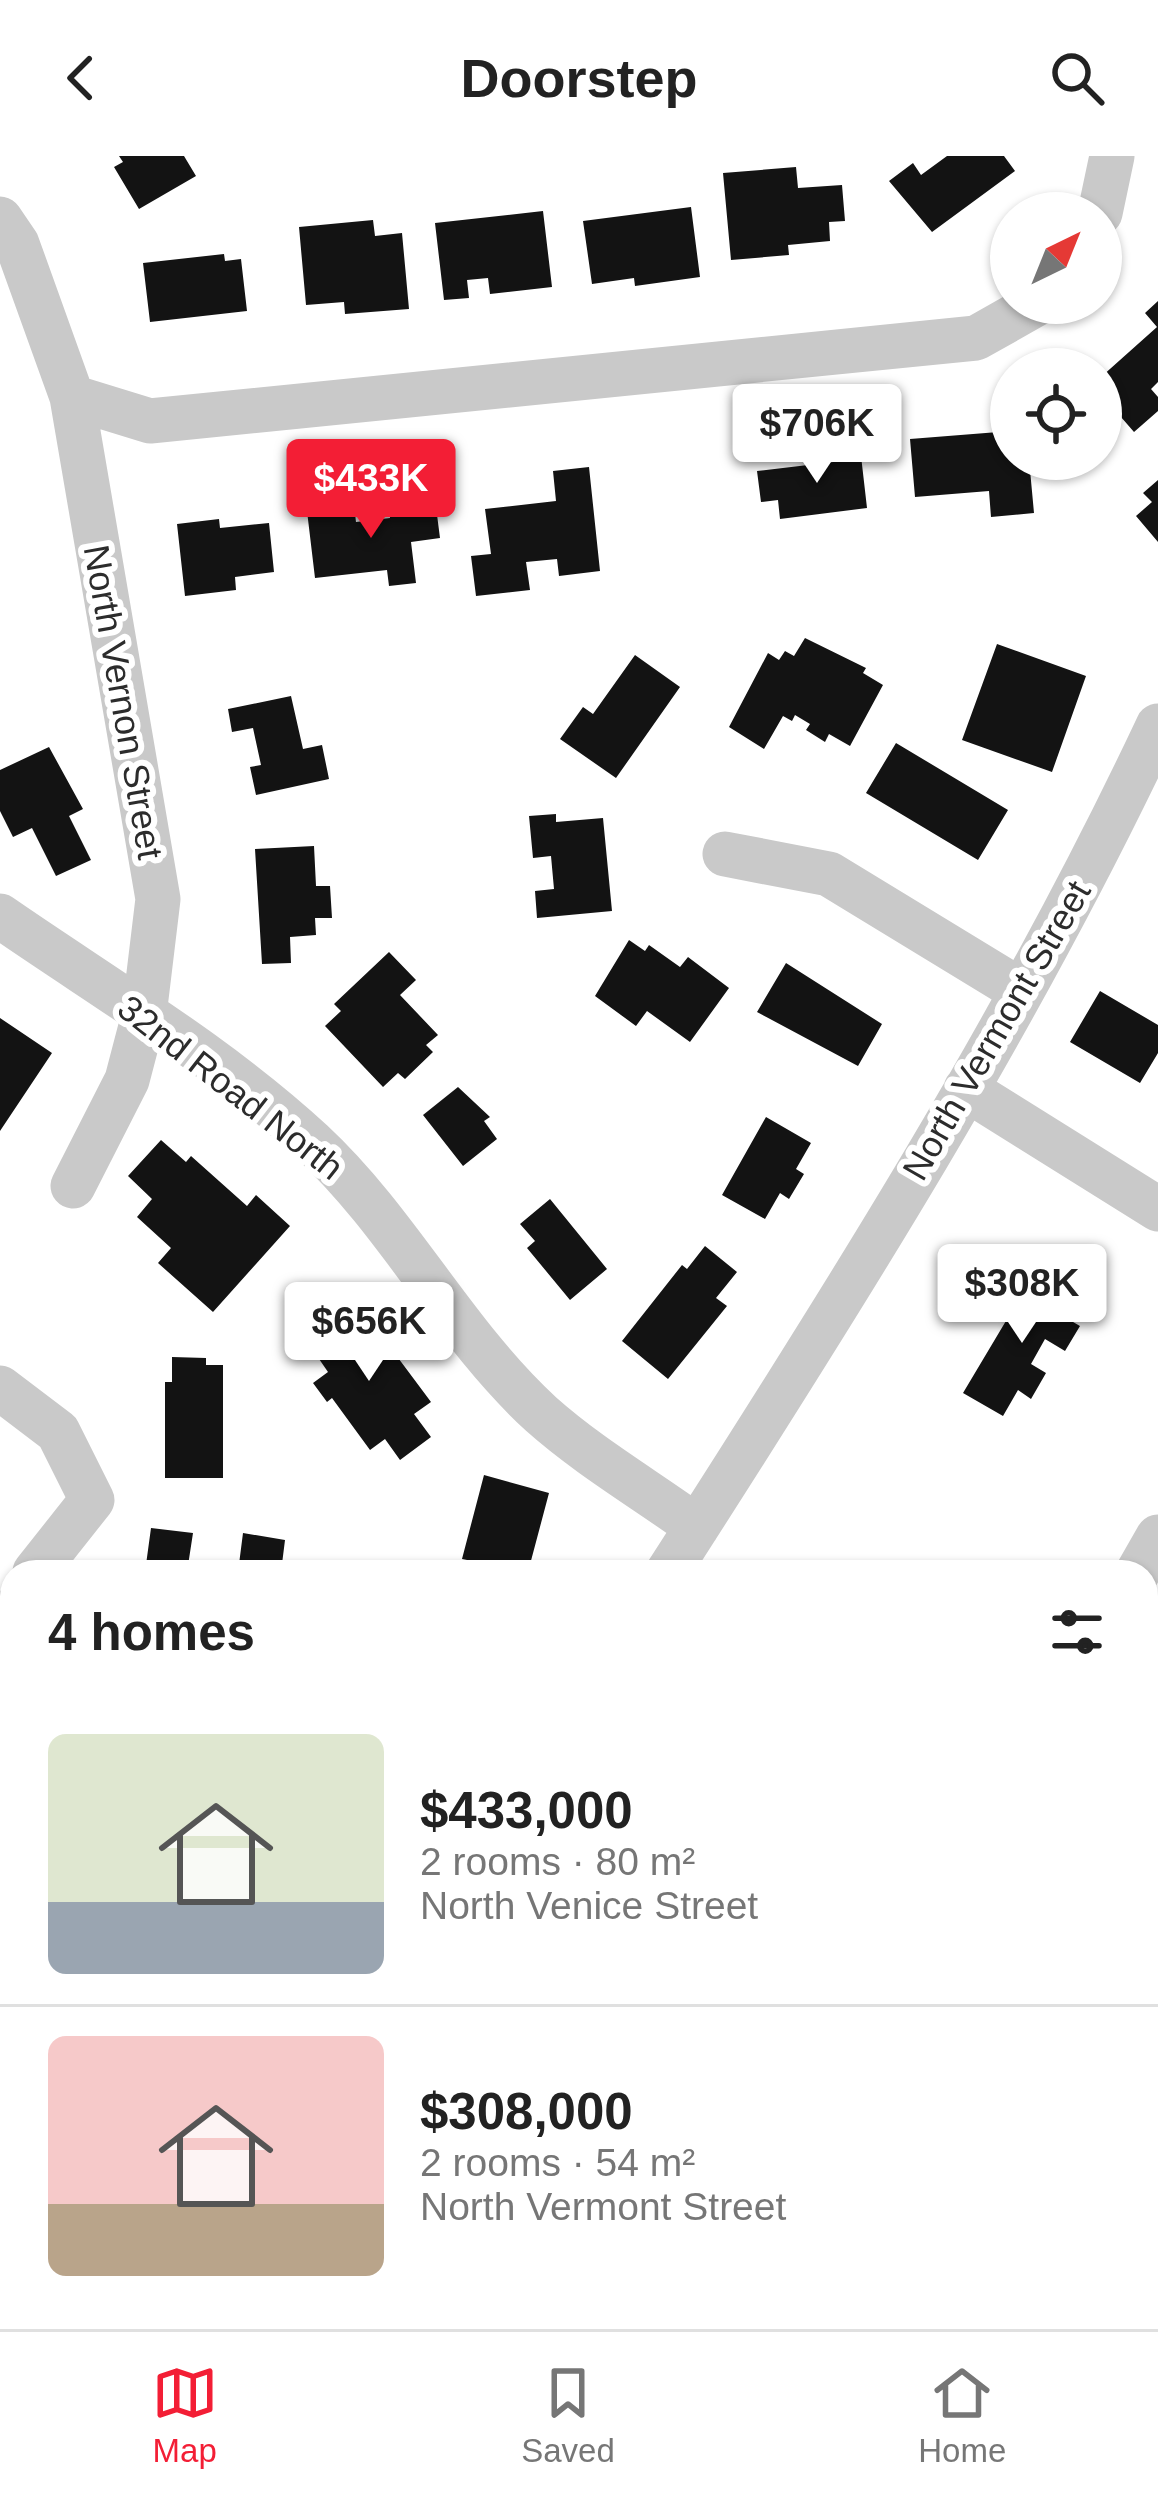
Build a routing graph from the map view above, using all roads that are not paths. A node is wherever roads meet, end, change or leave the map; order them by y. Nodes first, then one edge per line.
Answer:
1 (1112, 156) edge
2 (1104, 192) edge
3 (0, 219) edge
4 (1001, 324) edge
5 (72, 397) junction
6 (1158, 726) edge
7 (725, 854) dead end
8 (0, 916) edge
9 (1021, 991) junction
10 (144, 1015) junction
11 (966, 1089) junction
12 (73, 1186) dead end
13 (1158, 1209) edge
14 (3, 1389) edge
15 (697, 1527) junction
16 (44, 1560) edge
17 (676, 1560) edge

1 - 2 street
3 - 5 street, North Vernon Street
4 - 5 street
5 - 10 street, North Vernon Street
6 - 9 street, North Vermont Street
7 - 9 street
8 - 10 street, 32nd Road North
9 - 11 street, North Vermont Street
10 - 12 street, North Vernon Street
10 - 15 street, 32nd Road North
11 - 13 street
11 - 15 street, North Vermont Street
14 - 16 street
15 - 17 street, North Vermont Street

